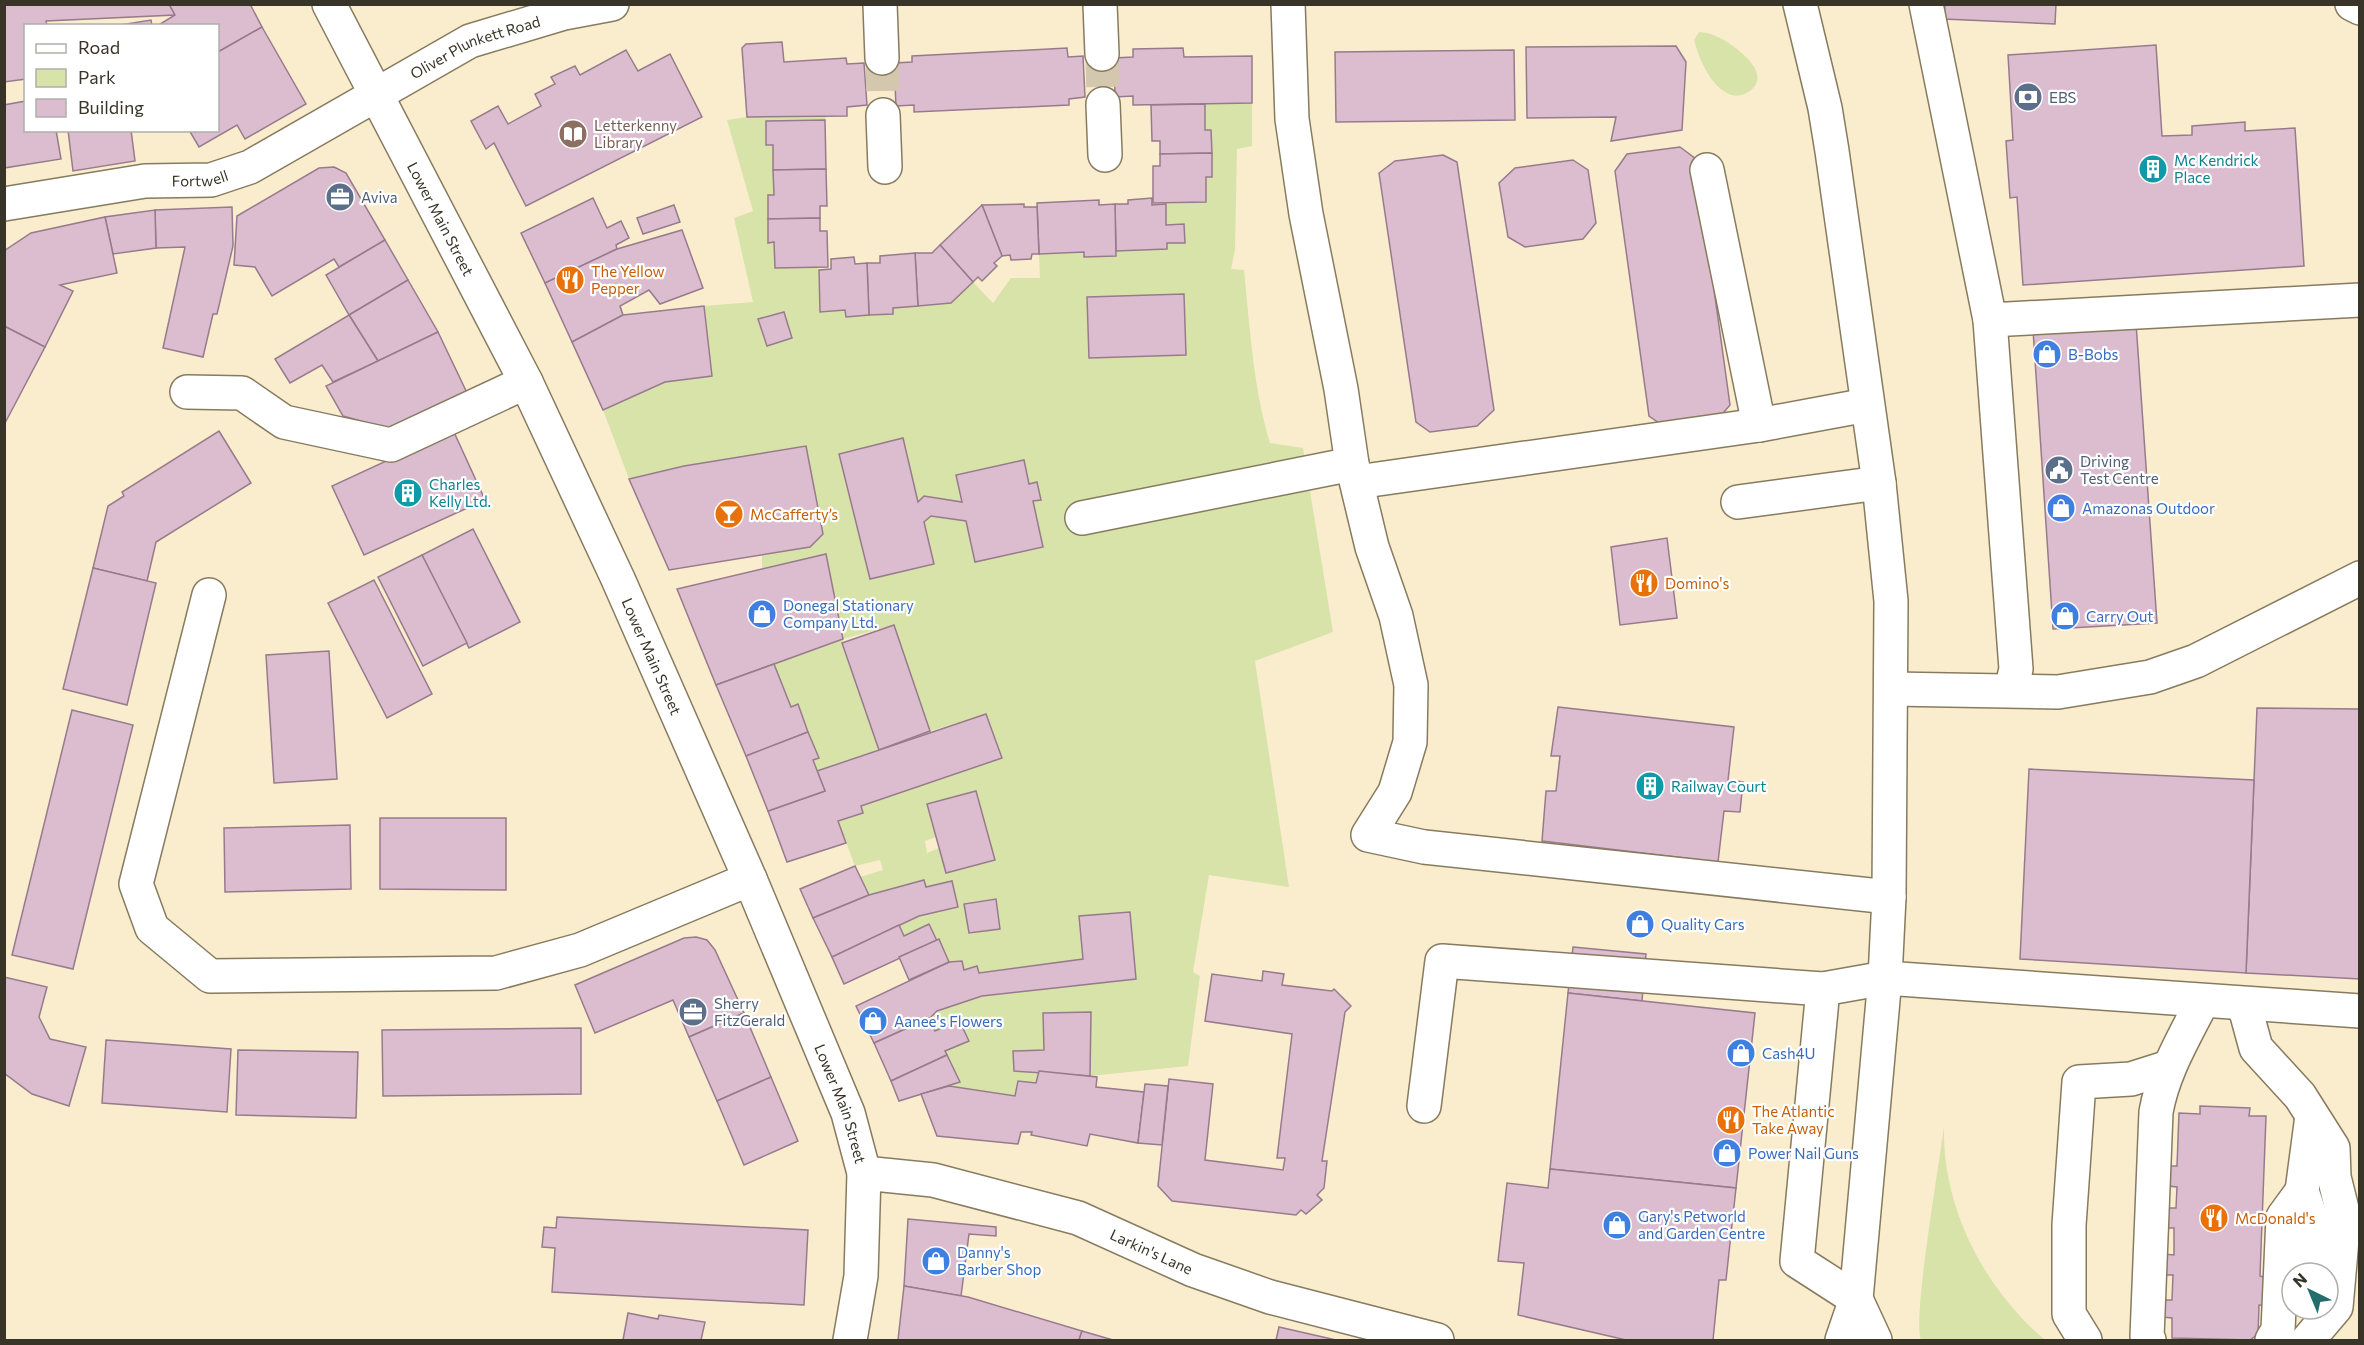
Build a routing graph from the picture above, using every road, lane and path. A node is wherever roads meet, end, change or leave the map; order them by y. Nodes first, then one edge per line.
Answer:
1 (329, 4) edge
2 (612, 4) edge
3 (880, 4) edge
4 (1100, 4) edge
5 (1288, 4) edge
6 (1800, 4) edge
7 (1926, 4) edge
8 (2352, 4) edge
9 (2360, 8) edge
10 (1102, 54) tunnel mouth
11 (882, 58) tunnel mouth
12 (377, 94) junction
13 (1104, 104) tunnel mouth
14 (883, 115) tunnel mouth
15 (1105, 155) dead end
16 (885, 167) dead end
17 (1707, 170) dead end
18 (4, 204) edge
19 (2360, 300) edge
20 (1990, 320) junction
21 (526, 382) junction
22 (187, 392) dead end
23 (1867, 405) junction
24 (1759, 426) junction
25 (1354, 473) junction
26 (1879, 483) junction
27 (1738, 502) dead end
28 (1082, 518) dead end
29 (2360, 578) edge
30 (209, 595) dead end
31 (1892, 689) junction
32 (2011, 690) junction
33 (750, 879) junction
34 (1889, 897) junction
35 (1885, 978) junction
36 (1822, 989) junction
37 (2202, 1002) junction
38 (2244, 1004) junction
39 (2360, 1011) edge
40 (2169, 1068) junction
41 (1424, 1106) dead end
42 (2312, 1116) junction
43 (864, 1173) junction
44 (2302, 1191) junction
45 (2313, 1261) edge
46 (1856, 1299) junction
47 (2282, 1326) edge
48 (850, 1341) edge
49 (1437, 1341) edge
50 (1842, 1341) edge
51 (1875, 1341) edge
52 (2085, 1341) edge
53 (2149, 1341) edge
54 (2308, 1341) edge

1 - 12 street, Lower Main Street
2 - 12 street, Oliver Plunkett Road
3 - 11 street
4 - 10 street
5 - 25 street
6 - 23 street
7 - 20 street
8 - 9 street
12 - 18 street, Fortwell
12 - 21 street, Lower Main Street
13 - 15 street
14 - 16 street
17 - 24 street
19 - 20 street
20 - 32 street
21 - 22 street
21 - 33 street, Lower Main Street
23 - 24 street
23 - 26 street
24 - 25 street
25 - 28 street
25 - 34 street
26 - 27 street
26 - 31 street
29 - 32 street
30 - 33 street
31 - 32 street
31 - 34 street
33 - 43 street, Lower Main Street
34 - 35 street
35 - 36 street
35 - 37 street
35 - 46 street
36 - 41 street
36 - 46 street
37 - 38 street
37 - 40 street
38 - 39 street
38 - 42 street
40 - 52 street
40 - 53 street
42 - 44 street
42 - 54 street
43 - 48 street, Lower Main Street
43 - 49 street, Larkin's Lane
44 - 45 street
44 - 47 street
46 - 50 street
46 - 51 street

